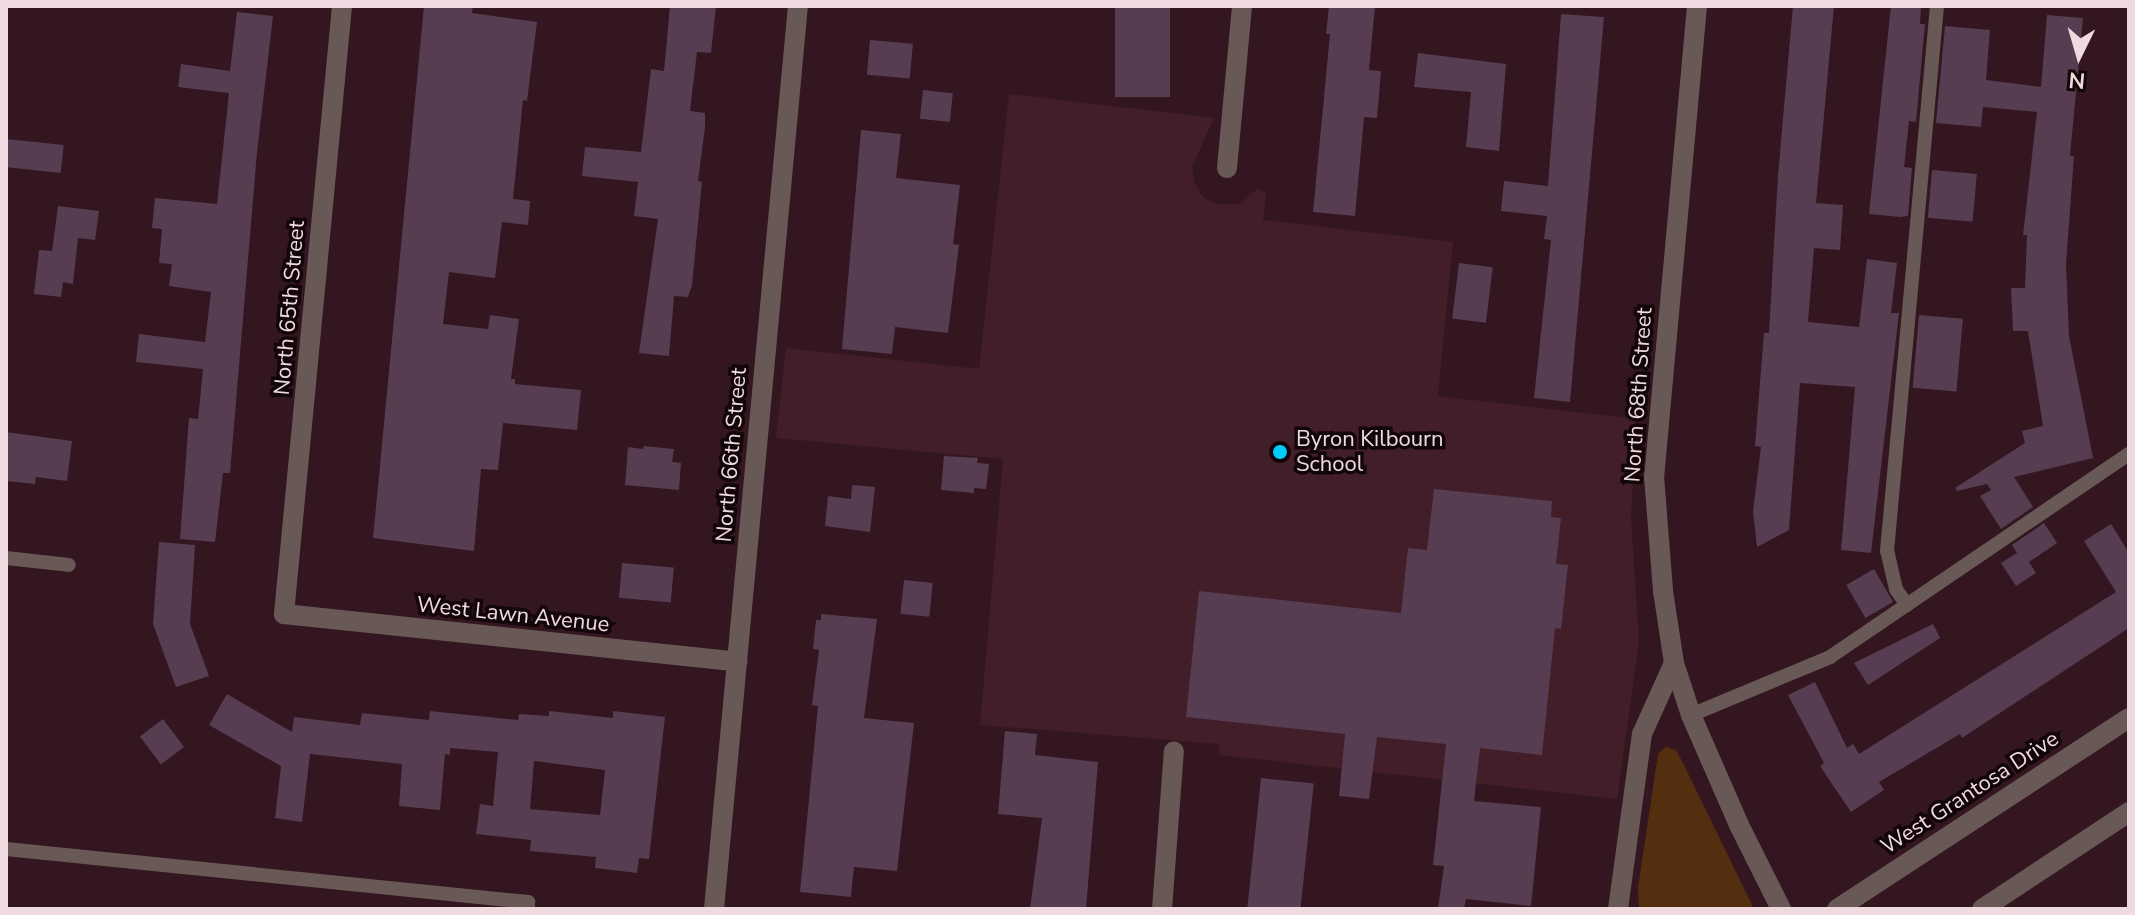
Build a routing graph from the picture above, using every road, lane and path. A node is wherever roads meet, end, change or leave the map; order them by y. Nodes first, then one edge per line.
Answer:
1 (342, 6) edge
2 (798, 6) edge
3 (1242, 6) edge
4 (1697, 6) edge
5 (1937, 6) edge
6 (1227, 168) dead end
7 (2129, 454) edge
8 (6, 558) edge
9 (69, 565) dead end
10 (1907, 605) junction
11 (284, 614) joint
12 (737, 662) junction
13 (1674, 663) junction
14 (1691, 715) junction
15 (2129, 718) edge
16 (1174, 751) dead end
17 (2129, 812) edge
18 (6, 849) edge
19 (528, 909) edge
20 (714, 909) edge
21 (1162, 909) edge
22 (1618, 909) edge
23 (1781, 909) edge
24 (1837, 909) edge
25 (1982, 909) edge

1 - 11 street, North 65th Street
2 - 12 street, North 66th Street
3 - 6 street
4 - 13 street, North 68th Street
5 - 10 lane
7 - 10 lane
8 - 9 lane
10 - 14 lane
11 - 12 street, West Lawn Avenue
12 - 20 street, North 66th Street
13 - 14 street, North 68th Street
13 - 22 street
14 - 23 street, North 68th Street
15 - 24 street, West Grantosa Drive
16 - 21 street
17 - 25 street
18 - 19 lane

